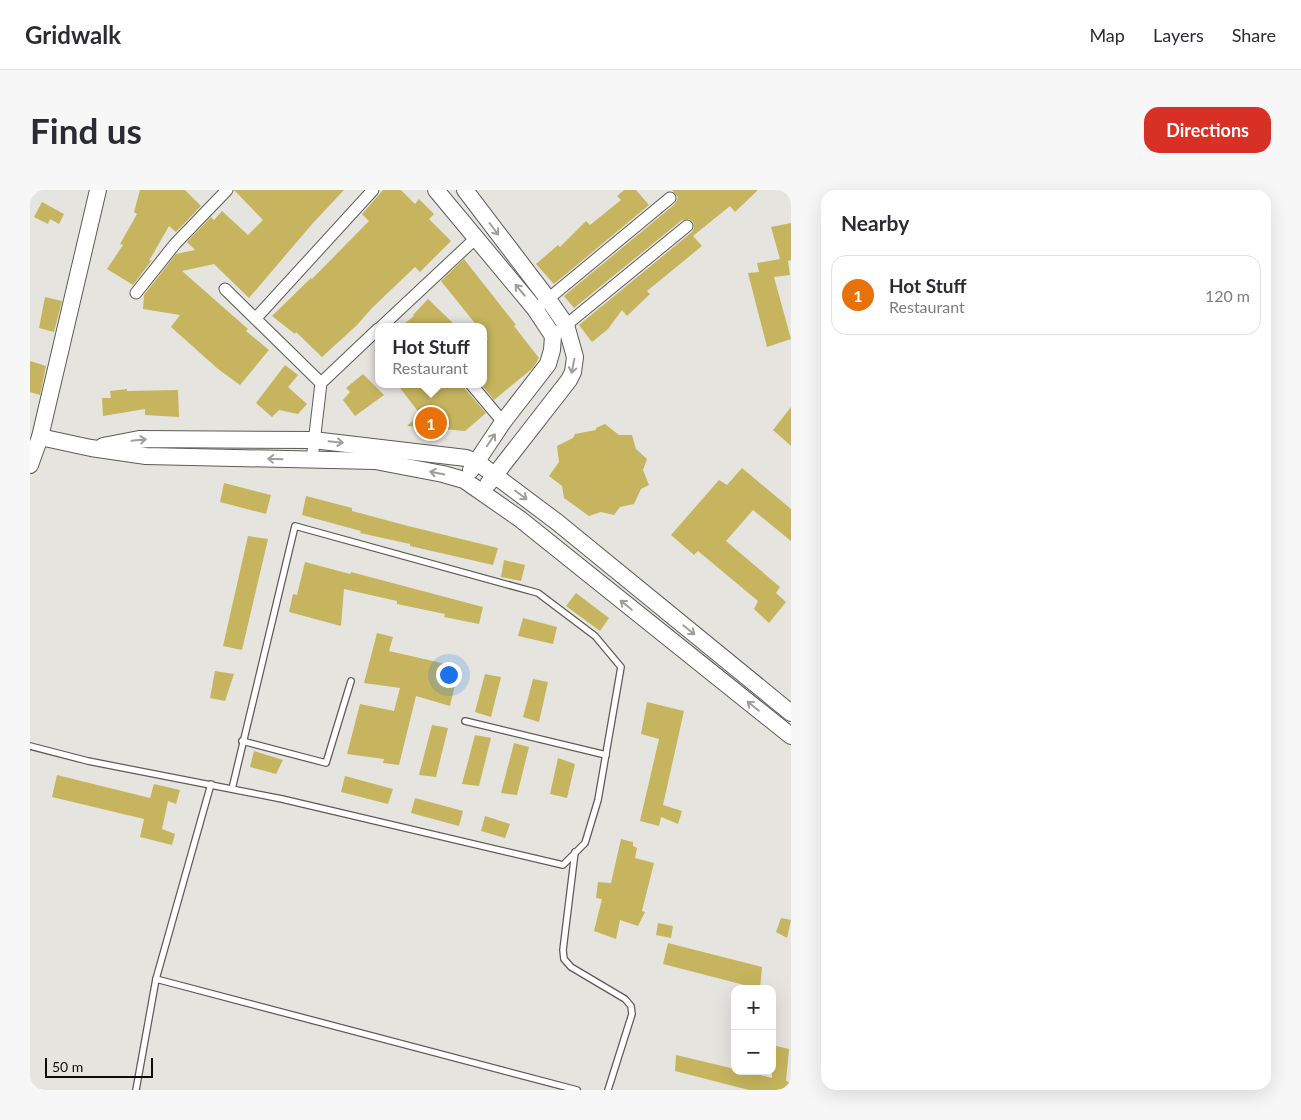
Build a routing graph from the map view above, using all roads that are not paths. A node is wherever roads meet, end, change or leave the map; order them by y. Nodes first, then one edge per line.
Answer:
1 (98, 190) edge
2 (373, 190) edge
3 (436, 190) edge
4 (465, 190) edge
5 (223, 191) edge
6 (670, 198) dead end
7 (686, 226) dead end
8 (476, 238) junction
9 (225, 289) dead end
10 (136, 293) dead end
11 (542, 304) junction
12 (256, 318) junction
13 (385, 323) edge
14 (566, 326) junction
15 (375, 333) edge
16 (552, 336) junction
17 (320, 383) junction
18 (474, 388) edge
19 (504, 422) junction
20 (40, 437) junction
21 (314, 440) junction
22 (91, 448) junction
23 (312, 460) junction
24 (476, 462) junction
25 (30, 463) edge
26 (494, 475) junction
27 (464, 480) junction
28 (483, 493) junction
29 (737, 669) junction
30 (351, 681) dead end
31 (725, 684) junction
32 (791, 713) edge
33 (465, 721) dead end
34 (791, 736) edge
35 (242, 741) junction
36 (30, 746) edge
37 (606, 755) junction
38 (212, 784) junction
39 (232, 789) junction
40 (575, 852) junction
41 (156, 979) junction
42 (136, 1090) edge
43 (577, 1090) edge
44 (608, 1090) edge

1 - 20 street
2 - 12 street
3 - 8 street
4 -> 11 street
5 - 10 street
6 - 11 street
7 - 14 street
11 -> 8 street
8 - 13 street
9 - 12 street
11 - 14 street
11 - 16 street
12 - 17 street
14 - 16 street
14 -> 26 street
15 - 17 street
16 - 19 street
17 - 21 street
18 - 19 street
24 -> 19 street
20 - 22 street
20 - 25 street
22 -> 21 street
21 - 23 street
21 -> 24 street
23 -> 22 street
27 -> 23 street
24 - 26 street
24 - 27 street
26 - 28 street
26 -> 29 street
27 - 28 street
31 -> 28 street
29 - 31 street
29 - 32 street
30 - 35 lane
34 -> 31 street
33 - 37 lane
35 - 37 lane
35 - 39 lane
36 - 38 lane
37 - 40 lane
38 - 39 lane
38 - 41 lane
39 - 40 lane
40 - 44 lane
41 - 42 lane
41 - 43 lane

